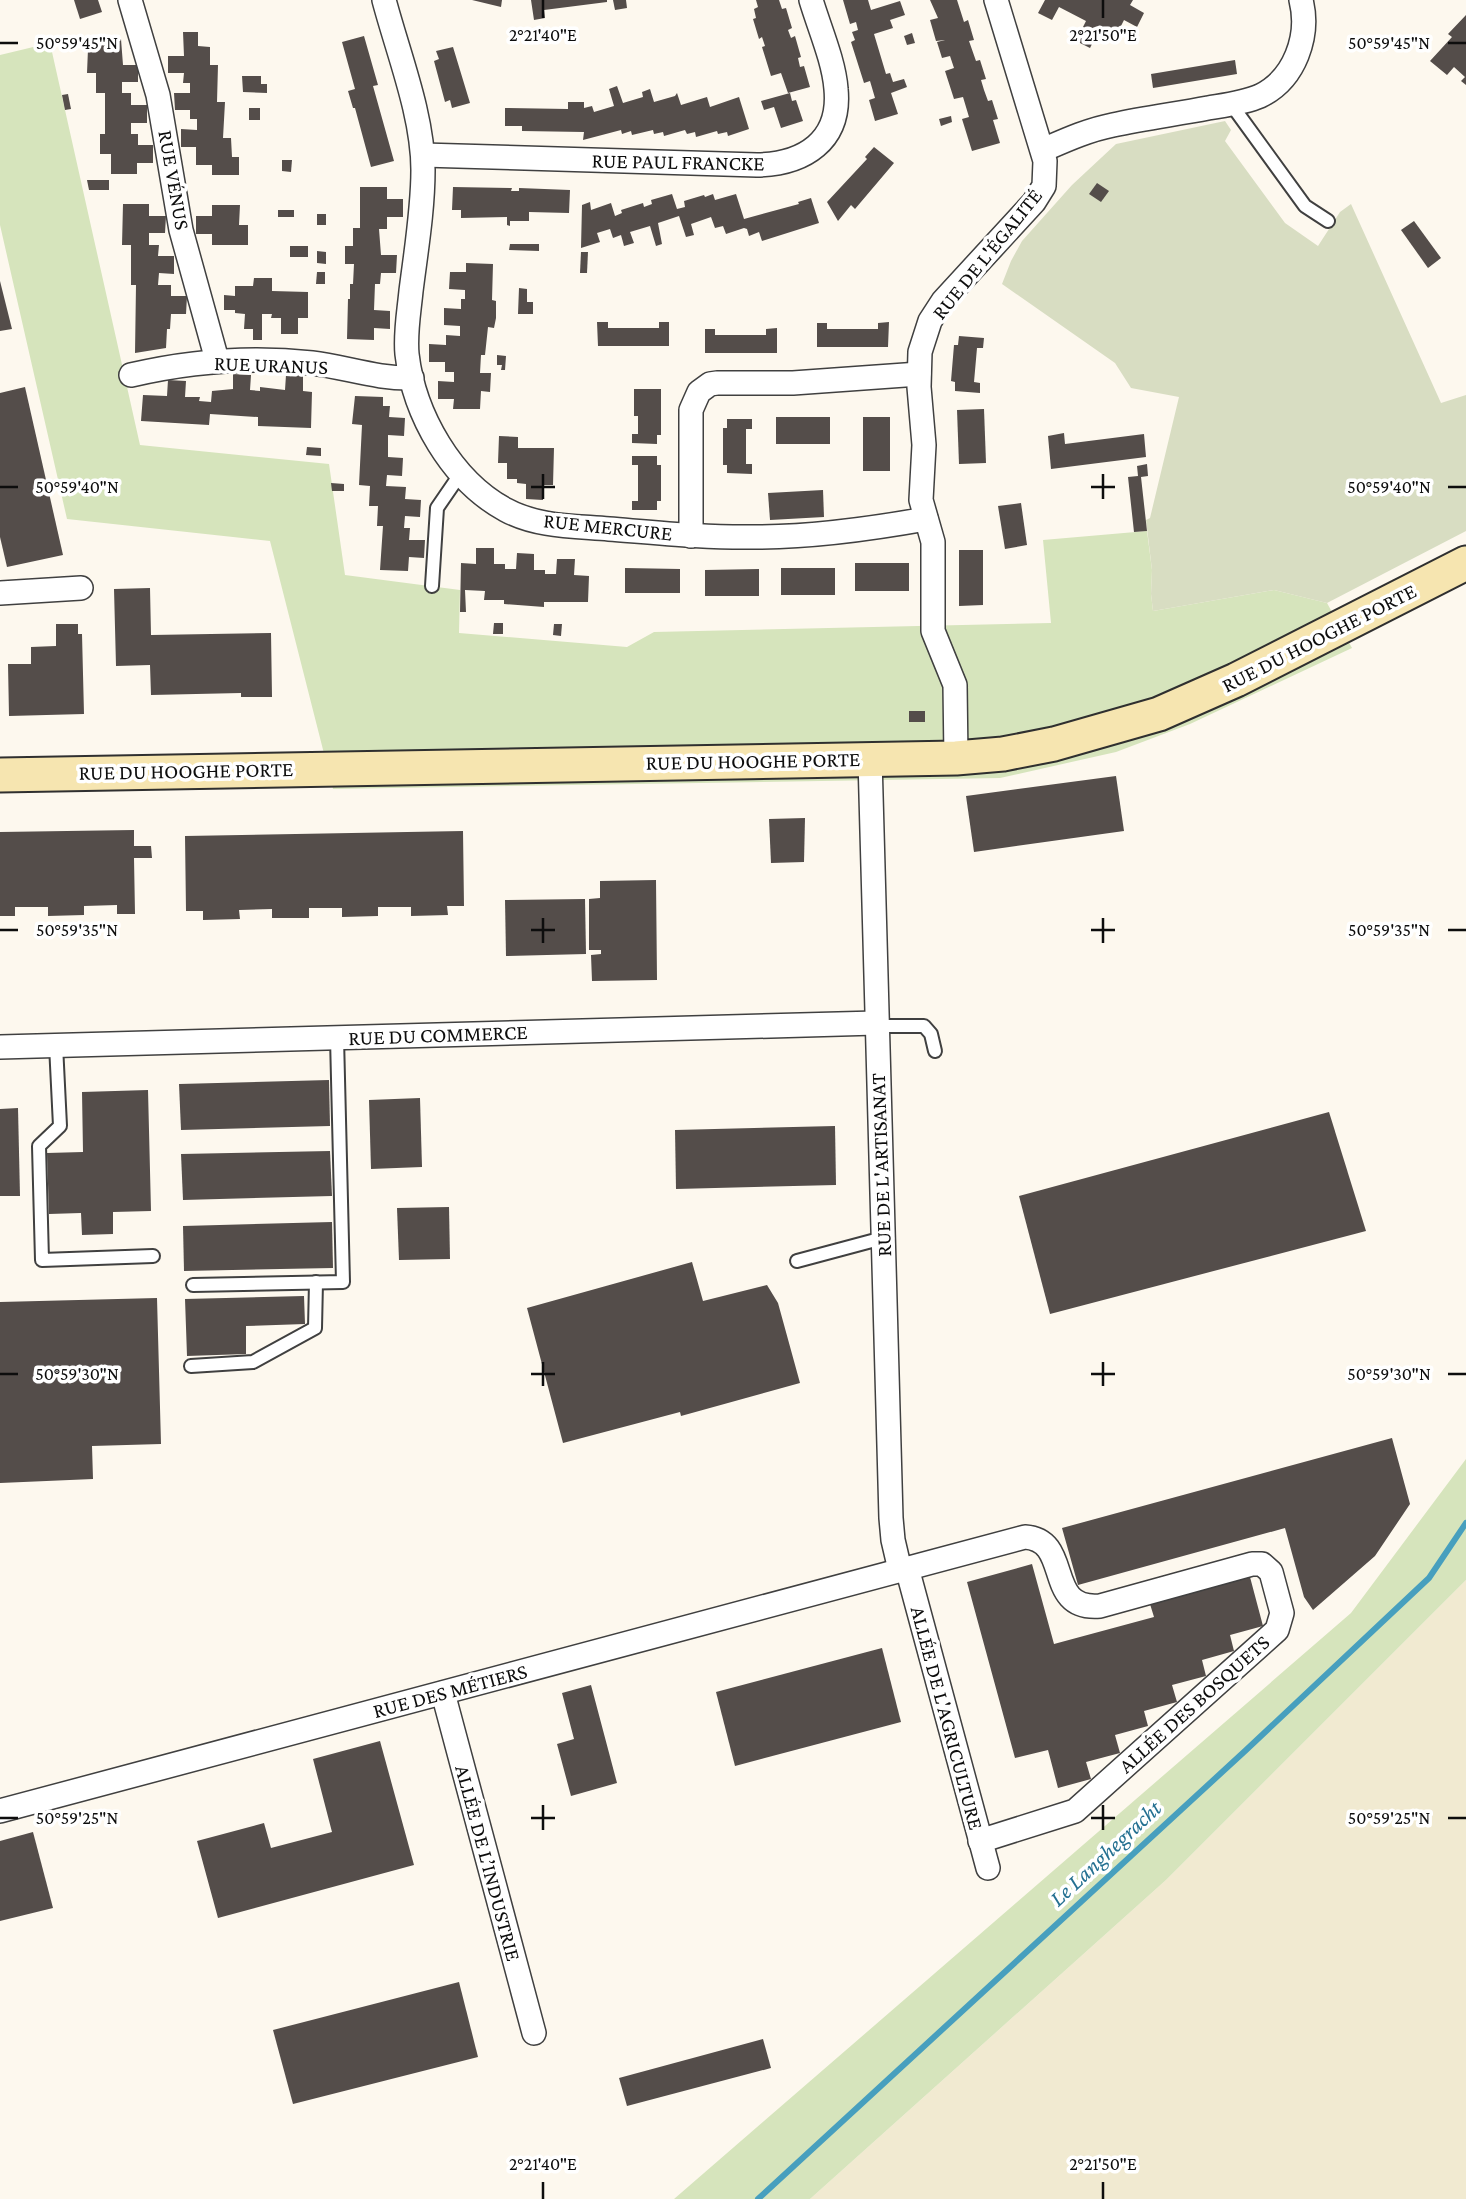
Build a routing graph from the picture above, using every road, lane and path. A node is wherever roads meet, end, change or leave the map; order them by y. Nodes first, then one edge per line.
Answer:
1 (130, 0) edge
2 (384, 0) edge
3 (811, 0) edge
4 (996, 0) edge
5 (1301, 0) edge
6 (1231, 104) junction
7 (1043, 150) junction
8 (423, 155) junction
9 (1328, 221) dead end
10 (217, 360) junction
11 (919, 374) junction
12 (131, 375) dead end
13 (412, 378) junction
14 (461, 473) junction
15 (926, 519) junction
16 (691, 536) junction
17 (1466, 563) edge
18 (432, 586) dead end
19 (81, 588) dead end
20 (0, 593) edge
21 (956, 758) junction
22 (870, 759) junction
23 (0, 775) edge
24 (876, 1025) junction
25 (337, 1038) junction
26 (56, 1045) junction
27 (0, 1047) edge
28 (935, 1051) dead end
29 (883, 1238) junction
30 (153, 1256) dead end
31 (797, 1261) dead end
32 (316, 1282) junction
33 (193, 1285) dead end
34 (191, 1366) dead end
35 (904, 1569) junction
36 (443, 1693) junction
37 (0, 1811) edge
38 (980, 1841) junction
39 (988, 1868) dead end
40 (534, 2033) dead end

1 - 10 street, RUE VÉNUS
2 - 8 street, RUE MERCURE
3 - 8 street, RUE PAUL FRANCKE
4 - 7 street, RUE DE L'ÉGALITÉ
5 - 6 street
6 - 7 street
6 - 9 lane
7 - 11 street, RUE DE L'ÉGALITÉ
8 - 13 street, RUE MERCURE
10 - 12 street, RUE URANUS
10 - 13 street, RUE URANUS
11 - 15 street, RUE DE L'ÉGALITÉ
11 - 16 street
13 - 14 street, RUE MERCURE
14 - 16 street, RUE MERCURE
14 - 18 lane
15 - 16 street, RUE MERCURE
15 - 21 street, RUE DE L'ÉGALITÉ
17 - 21 street, RUE DU HOOGHE PORTE
19 - 20 street
21 - 22 street, RUE DU HOOGHE PORTE
22 - 23 street, RUE DU HOOGHE PORTE
22 - 24 street, RUE DE L'ARTISANAT
24 - 25 street, RUE DU COMMERCE
24 - 28 lane
24 - 29 street, RUE DE L'ARTISANAT
25 - 26 street, RUE DU COMMERCE
25 - 32 lane
26 - 27 street, RUE DU COMMERCE
26 - 30 lane
29 - 31 lane
29 - 35 street, RUE DE L'ARTISANAT
32 - 33 lane
32 - 34 lane
35 - 36 street, RUE DES MÉTIERS
35 - 38 street, ALLÉE DE L'AGRICULTURE
35 - 38 street, ALLÉE DES BOSQUETS
36 - 37 street, RUE DES MÉTIERS
36 - 40 street, ALLÉE DE L’INDUSTRIE
38 - 39 street, ALLÉE DE L'AGRICULTURE

